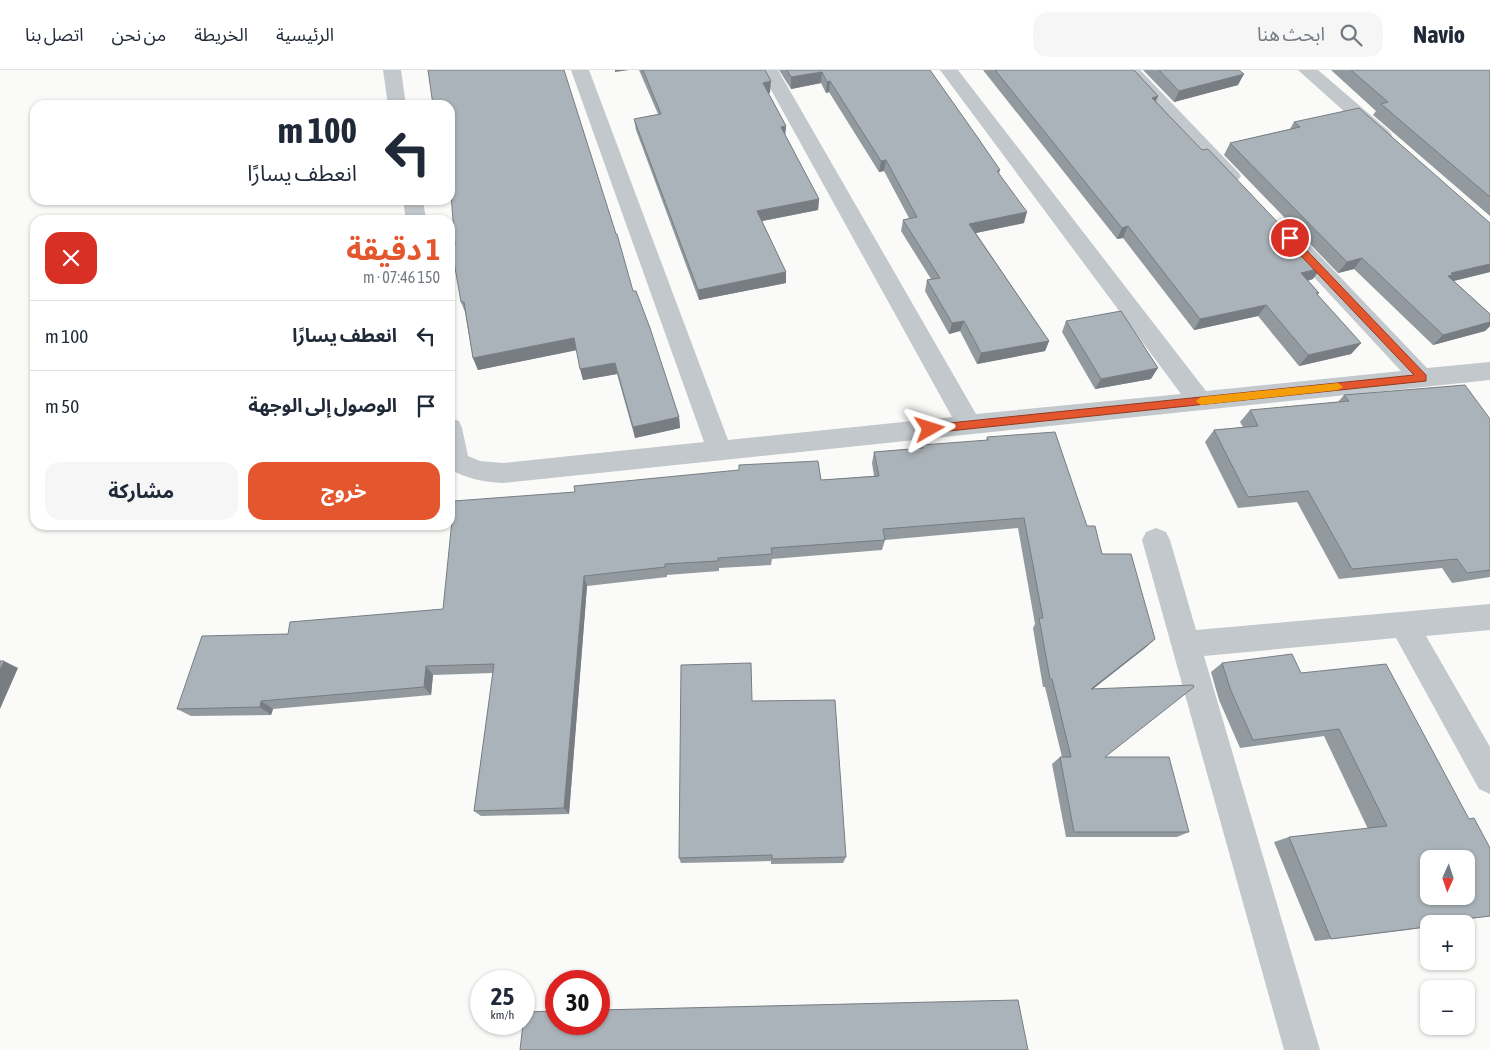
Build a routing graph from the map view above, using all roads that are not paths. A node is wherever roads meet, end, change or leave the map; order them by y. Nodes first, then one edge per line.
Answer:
1 (392, 70) edge
2 (580, 70) edge
3 (769, 70) edge
4 (949, 70) edge
5 (1130, 70) edge
6 (1308, 70) edge
7 (396, 100) edge
8 (1395, 146) edge
9 (1246, 192) edge
10 (1280, 228) edge
11 (1490, 371) edge
12 (1422, 378) junction
13 (1200, 401) junction
14 (969, 425) junction
15 (719, 450) junction
16 (455, 452) edge
17 (1156, 540) dead end
18 (1490, 617) edge
19 (1404, 625) junction
20 (1186, 644) junction
21 (1490, 778) edge
22 (1302, 1050) edge

1 - 7 street
2 - 15 street
3 - 14 street
4 - 13 street
5 - 9 street
6 - 8 street
10 - 12 street
11 - 12 street
12 - 13 street
13 - 14 street
14 - 15 street
15 - 16 street
17 - 20 street
18 - 19 street
19 - 20 street
19 - 21 street
20 - 22 street

